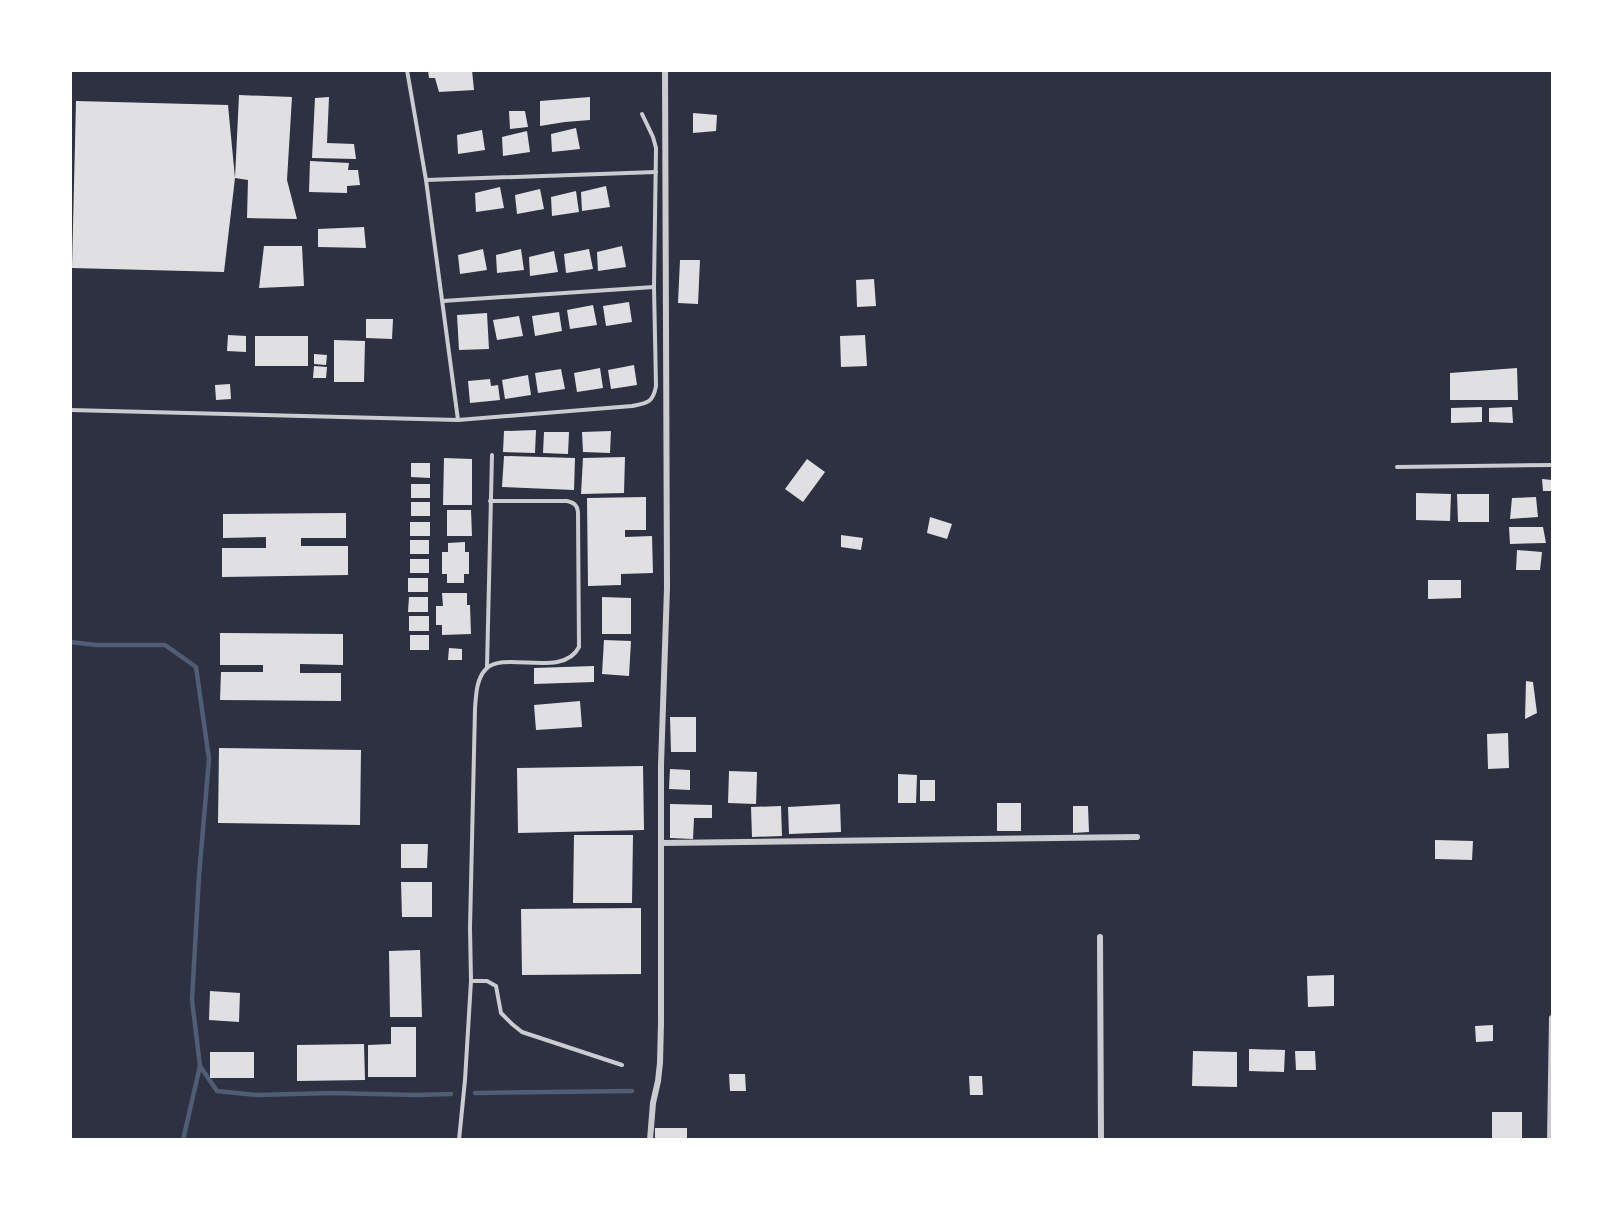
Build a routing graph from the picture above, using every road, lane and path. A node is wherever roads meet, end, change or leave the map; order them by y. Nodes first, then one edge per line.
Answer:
1 (407, 70) edge
2 (665, 70) edge
3 (642, 114) dead end
4 (656, 172) junction
5 (426, 180) junction
6 (654, 287) junction
7 (443, 301) junction
8 (70, 410) edge
9 (459, 420) junction
10 (492, 454) dead end
11 (1552, 465) edge
12 (1397, 467) dead end
13 (490, 501) junction
14 (487, 667) junction
15 (1137, 837) dead end
16 (662, 843) junction
17 (1100, 937) dead end
18 (471, 981) junction
19 (1552, 1018) edge
20 (622, 1065) dead end
21 (1552, 1080) edge
22 (459, 1140) edge
23 (650, 1140) edge
24 (1101, 1140) edge
25 (1550, 1140) edge

1 - 5 lane
2 - 16 street
3 - 4 lane
4 - 5 lane
4 - 6 lane
5 - 7 lane
6 - 7 lane
6 - 9 lane
7 - 9 lane
8 - 9 lane
10 - 13 lane
11 - 12 lane
13 - 14 lane
13 - 14 lane
14 - 18 lane
15 - 16 street
16 - 23 street
17 - 24 street
18 - 20 lane
18 - 22 lane
19 - 21 street
21 - 25 street

